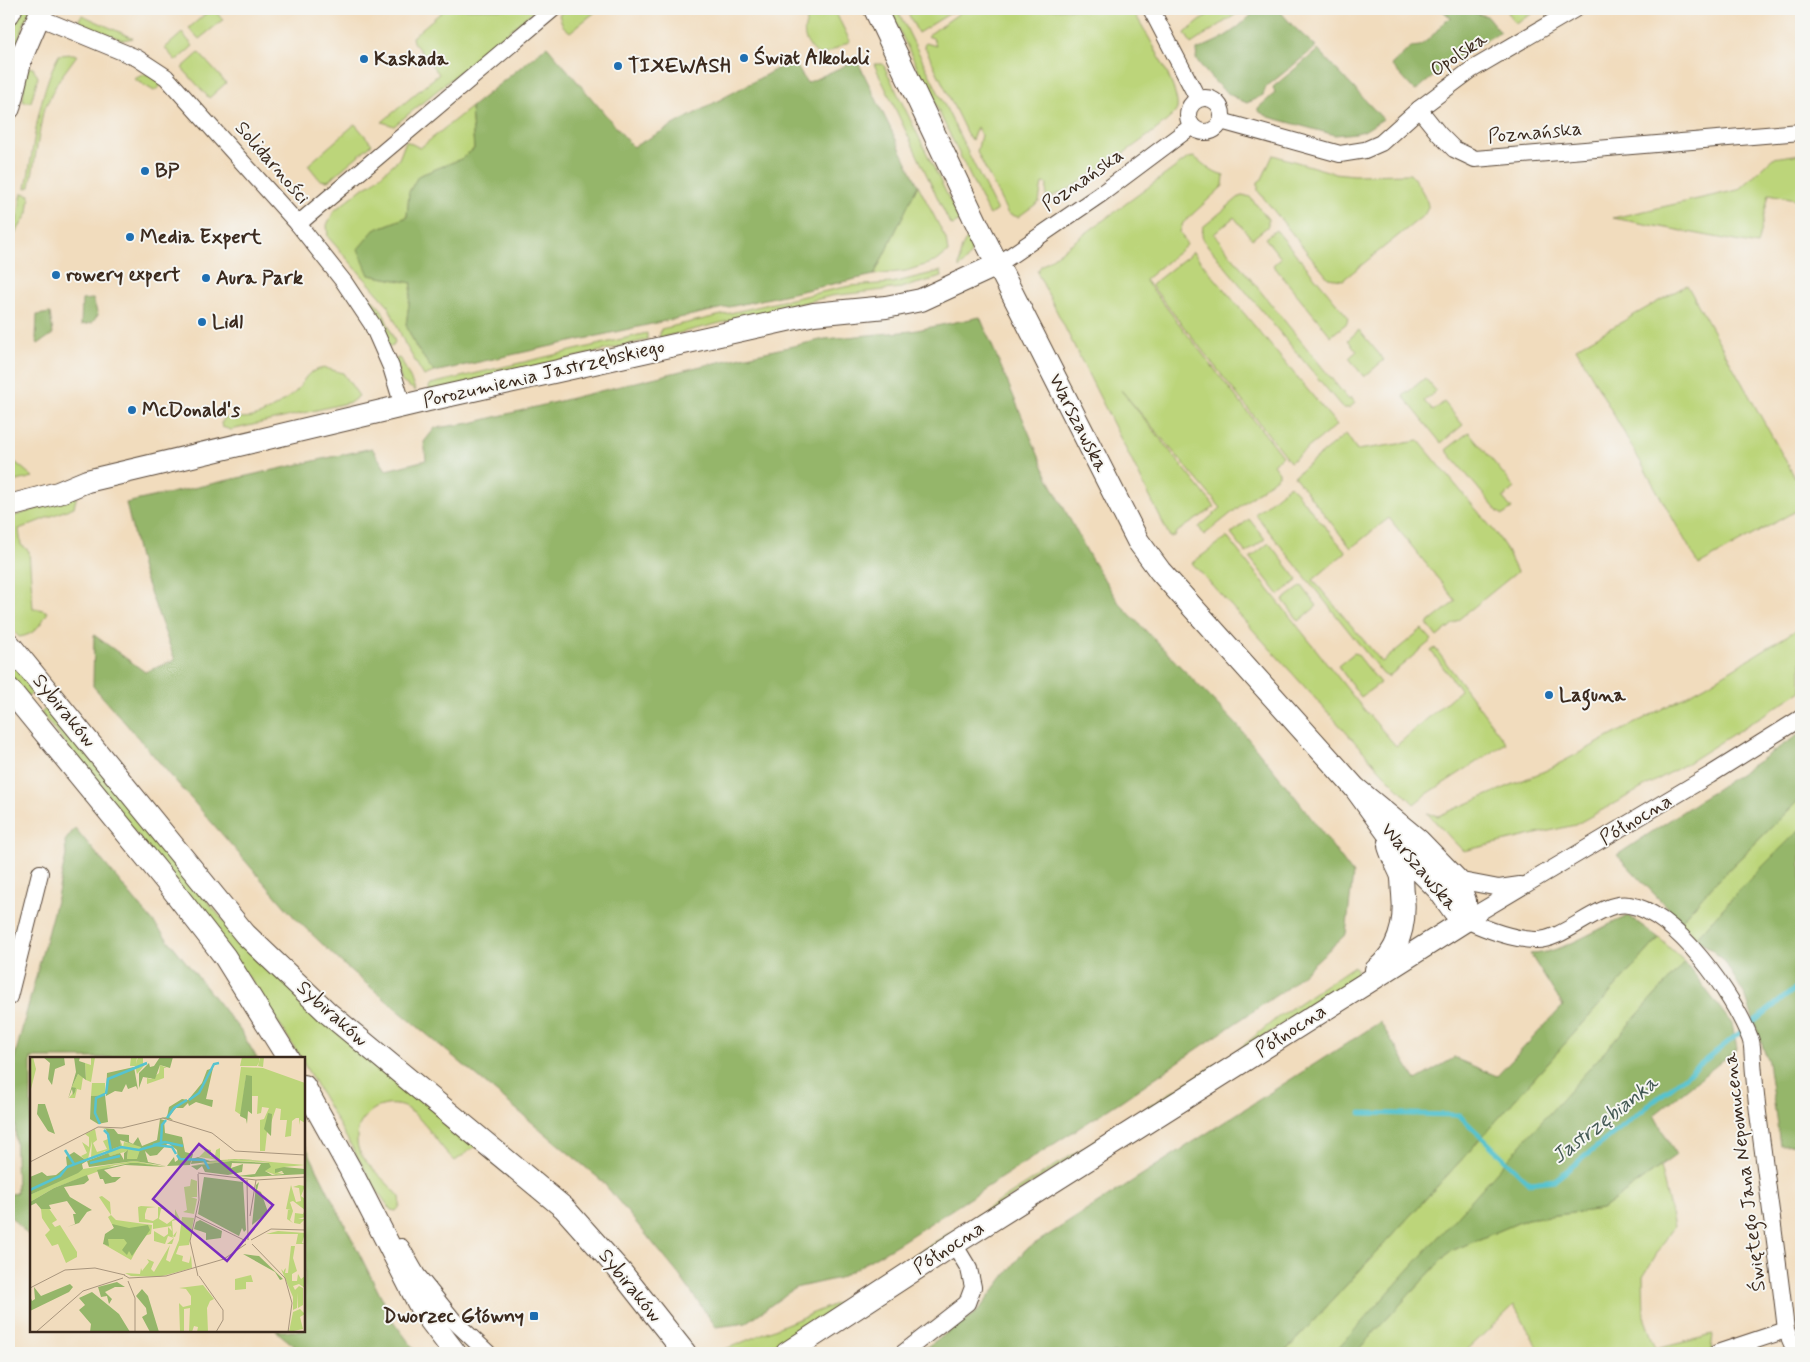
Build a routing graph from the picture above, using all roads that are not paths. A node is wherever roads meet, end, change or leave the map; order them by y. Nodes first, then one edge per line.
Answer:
1 (11, 9) edge
2 (553, 9) edge
3 (875, 9) edge
4 (1151, 9) edge
5 (1575, 9) edge
6 (9, 13) edge
7 (40, 13) edge
8 (1198, 99) junction
9 (9, 108) edge
10 (1419, 109) junction
11 (1221, 121) junction
12 (1192, 126) junction
13 (1801, 132) edge
14 (298, 224) junction
15 (997, 265) junction
16 (403, 406) junction
17 (87, 481) junction
18 (9, 490) edge
19 (9, 506) edge
20 (9, 644) edge
21 (9, 689) edge
22 (1801, 718) edge
23 (1355, 788) junction
24 (1382, 824) junction
25 (40, 873) dead end
26 (1457, 880) junction
27 (1530, 883) junction
28 (1466, 920) junction
29 (1348, 994) junction
30 (9, 997) edge
31 (287, 1057) edge
32 (305, 1088) edge
33 (389, 1223) dead end
34 (954, 1244) junction
35 (1786, 1330) junction
36 (455, 1353) edge
37 (488, 1353) edge
38 (685, 1353) edge
39 (787, 1353) edge
40 (902, 1353) edge
41 (1717, 1353) edge
42 (1796, 1353) edge

1 - 6 street
2 - 14 street
3 - 15 street, Warszawska
4 - 8 street
5 - 10 street, Opolska
7 - 9 street
7 - 14 street, Solidarności
8 - 11 street
8 - 12 street
10 - 11 street
10 - 13 street, Poznańska
11 - 12 street
12 - 15 street, Poznańska
14 - 16 street, Solidarności
15 - 16 street, Porozumienia Jastrzębskiego
15 - 23 street, Warszawska
16 - 17 street, Porozumienia Jastrzębskiego
17 - 18 street, Porozumienia Jastrzębskiego
17 - 19 street, Porozumienia Jastrzębskiego
20 - 38 street, Sybiraków
21 - 31 street, Sybiraków
22 - 27 street, Północna
23 - 24 street, Warszawska
23 - 26 street, Warszawska
24 - 28 street, Warszawska
24 - 29 street
25 - 30 street
26 - 27 street
26 - 28 street, Warszawska
27 - 28 street, Północna
28 - 29 street, Północna
28 - 35 street, Świętego Jana Nepomucena
29 - 34 street, Północna
32 - 36 street
33 - 37 street
34 - 39 street, Północna
34 - 40 street
35 - 41 street
35 - 42 street, Świętego Jana Nepomucena

